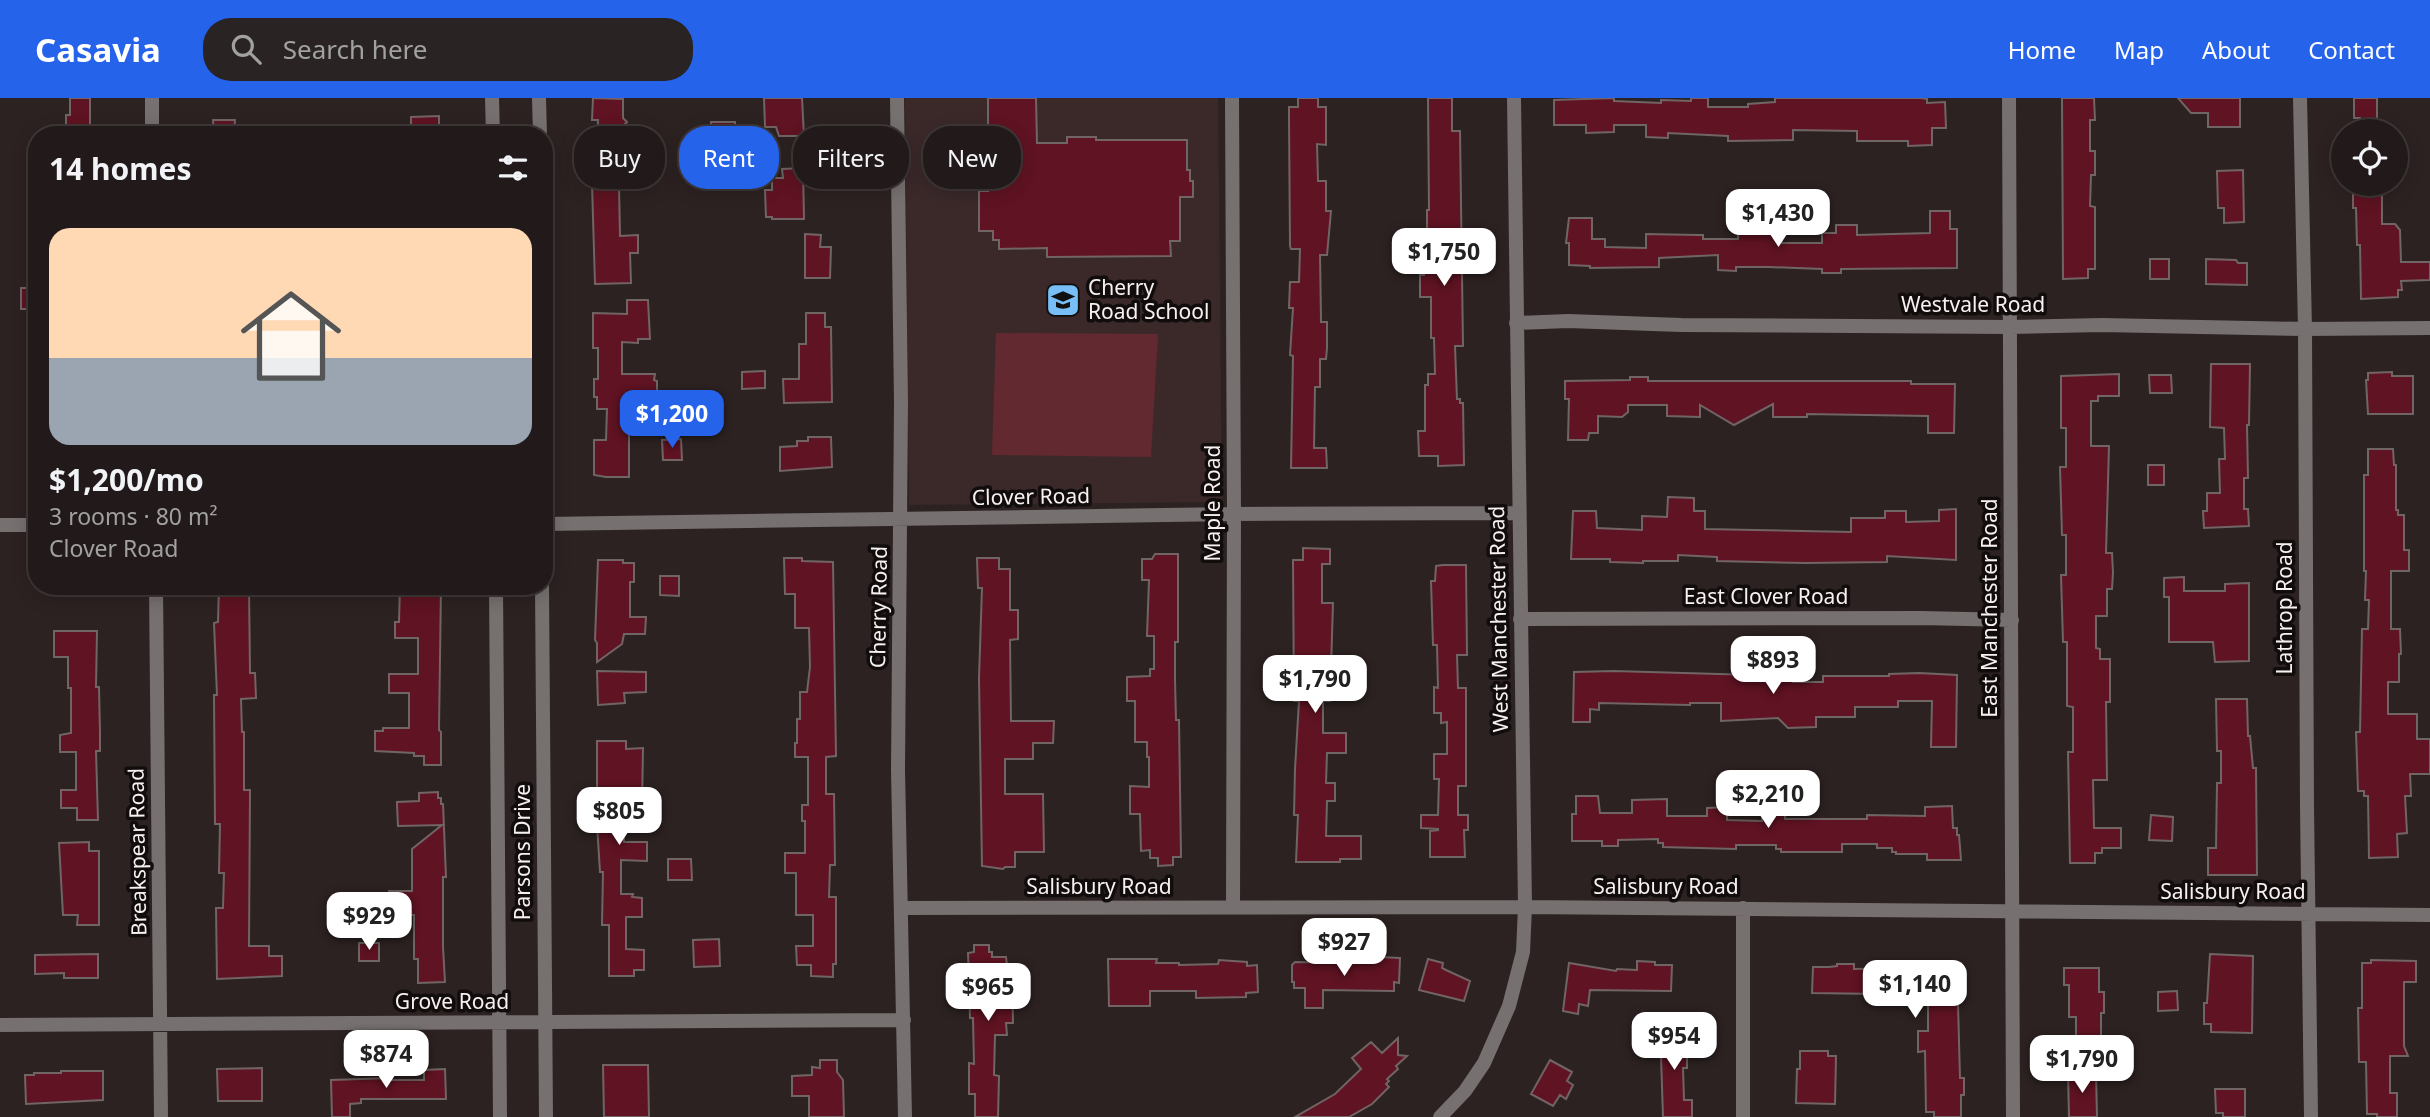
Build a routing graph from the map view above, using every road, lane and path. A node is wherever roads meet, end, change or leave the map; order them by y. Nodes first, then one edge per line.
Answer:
1 (152, 98) edge
2 (492, 98) edge
3 (539, 98) edge
4 (897, 98) edge
5 (1232, 98) edge
6 (1514, 98) edge
7 (2009, 98) edge
8 (2300, 98) edge
9 (152, 126) edge
10 (493, 126) edge
11 (540, 126) edge
12 (1516, 323) junction
13 (2010, 327) junction
14 (2430, 328) edge
15 (2305, 329) junction
16 (1518, 513) junction
17 (1234, 514) junction
18 (900, 520) junction
19 (553, 524) edge
20 (0, 525) edge
21 (28, 525) edge
22 (156, 595) edge
23 (496, 595) edge
24 (542, 595) edge
25 (1520, 620) junction
26 (2012, 620) junction
27 (1525, 907) junction
28 (901, 908) junction
29 (1233, 908) junction
30 (1743, 908) junction
31 (2012, 911) junction
32 (2310, 913) junction
33 (2430, 915) edge
34 (904, 1020) junction
35 (545, 1022) junction
36 (499, 1023) junction
37 (161, 1024) junction
38 (0, 1025) edge
39 (161, 1117) edge
40 (500, 1117) edge
41 (546, 1117) edge
42 (905, 1117) edge
43 (1440, 1117) edge
44 (1743, 1117) edge
45 (2013, 1117) edge
46 (2311, 1117) edge

1 - 9 street
2 - 10 street
3 - 11 street
4 - 18 street, Cherry Road
5 - 17 street, Maple Road
6 - 12 street, West Manchester Road
7 - 13 street, East Manchester Road
8 - 15 street, Lathrop Road
12 - 13 street, Westvale Road
12 - 16 street, West Manchester Road
13 - 15 street, Westvale Road
13 - 26 street, East Manchester Road
14 - 15 street, Westvale Road
15 - 32 street, Lathrop Road
16 - 17 street, Clover Road
16 - 25 street, West Manchester Road
17 - 18 street, Clover Road
17 - 29 street, Maple Road
18 - 19 street, Clover Road
18 - 28 street, Cherry Road
20 - 21 street
22 - 37 street, Breakspear Road
23 - 36 street, Parsons Drive
24 - 35 street, Parsons Drive
25 - 26 street, East Clover Road
25 - 27 street, West Manchester Road
26 - 31 street, East Manchester Road
27 - 29 street, Salisbury Road
27 - 30 street, Salisbury Road
27 - 43 street, West Manchester Road
28 - 29 street, Salisbury Road
28 - 34 street, Cherry Road
30 - 31 street, Salisbury Road
30 - 44 street
31 - 32 street, Salisbury Road
31 - 45 street, East Manchester Road
32 - 33 street, Salisbury Road
32 - 46 street, Lathrop Road
34 - 35 street, Grove Road
34 - 42 street, Cherry Road
35 - 36 street, Grove Road
35 - 41 street, Parsons Drive
36 - 37 street, Grove Road
36 - 40 street, Parsons Drive
37 - 38 street, Grove Road
37 - 39 street, Breakspear Road

